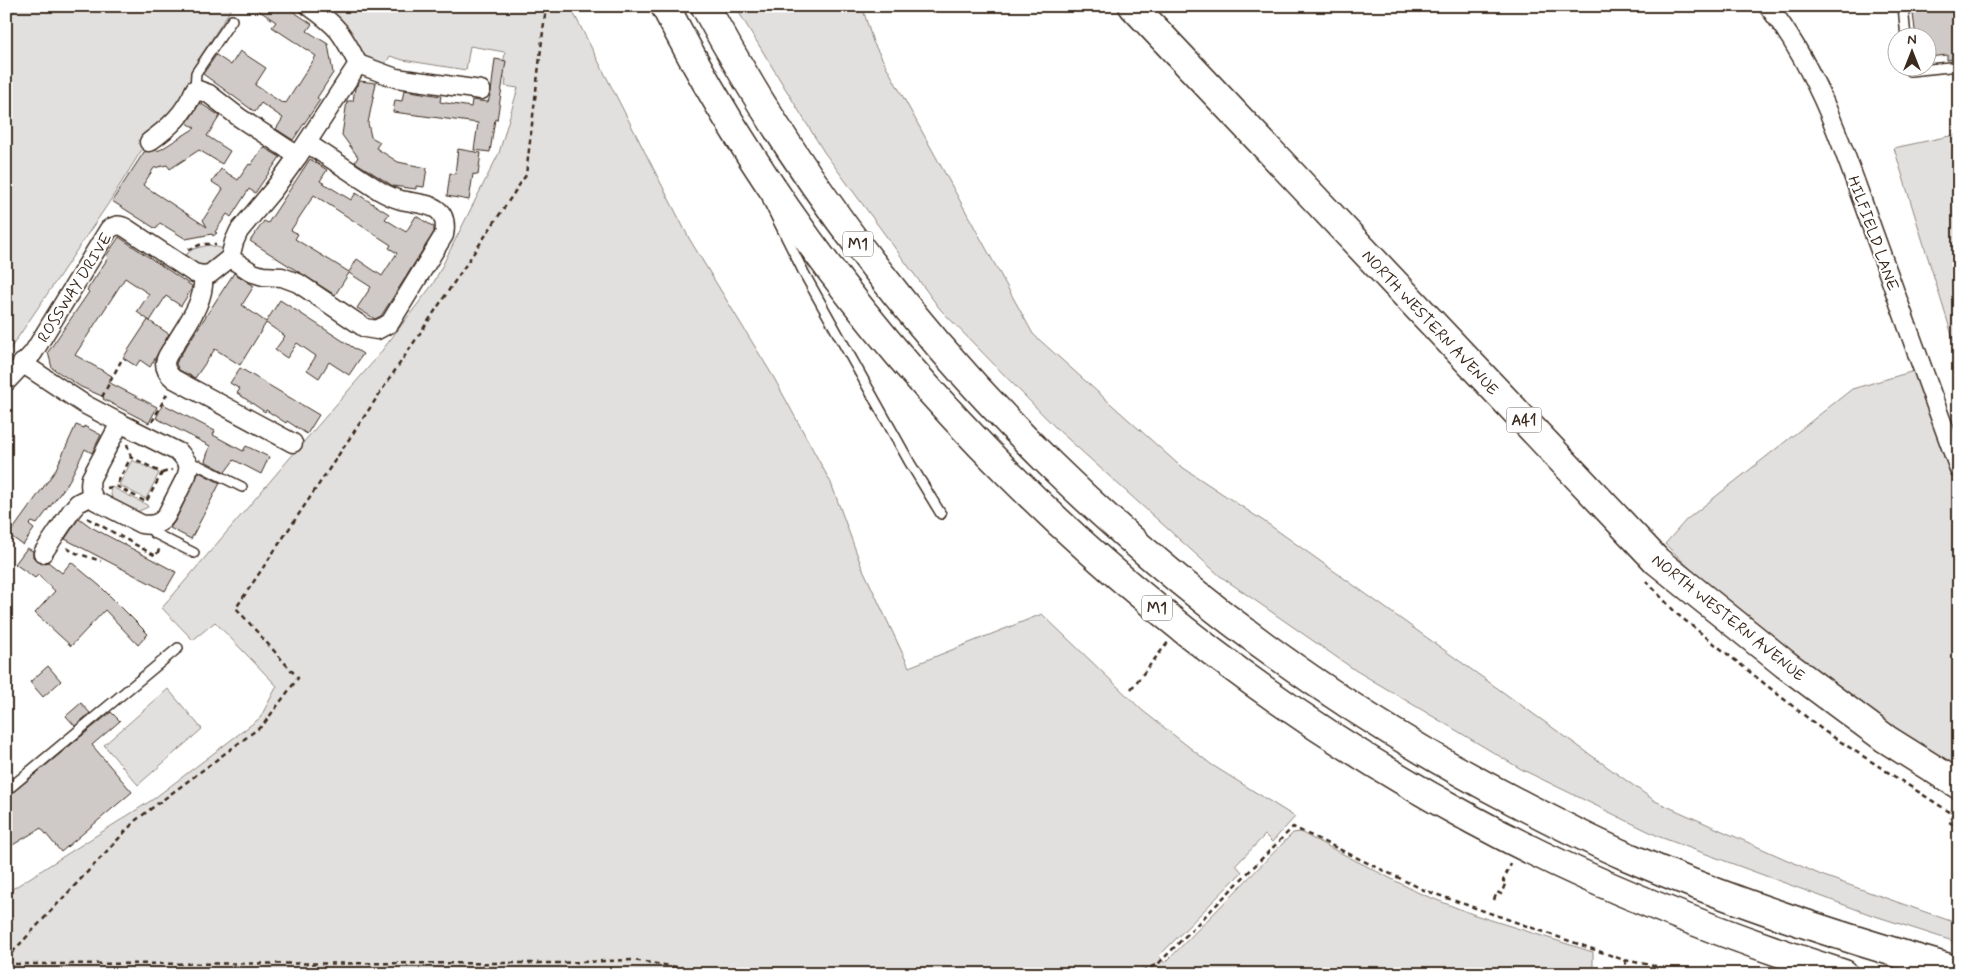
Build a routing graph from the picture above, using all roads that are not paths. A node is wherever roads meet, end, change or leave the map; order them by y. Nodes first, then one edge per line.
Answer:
1 (309, 6) edge
2 (665, 6) edge
3 (705, 6) edge
4 (1133, 6) edge
5 (1768, 6) edge
6 (1903, 6) edge
7 (232, 20) dead end
8 (1905, 28) edge
9 (358, 64) junction
10 (1959, 66) edge
11 (1938, 68) edge
12 (195, 89) junction
13 (481, 90) dead end
14 (725, 115) junction
15 (149, 142) dead end
16 (302, 149) junction
17 (231, 254) junction
18 (203, 275) junction
19 (22, 363) junction
20 (6, 382) edge
21 (120, 423) junction
22 (293, 443) dead end
23 (189, 465) junction
24 (1959, 469) edge
25 (242, 487) dead end
26 (92, 496) junction
27 (941, 514) dead end
28 (149, 526) junction
29 (43, 553) dead end
30 (194, 553) dead end
31 (178, 648) dead end
32 (1959, 785) edge
33 (6, 791) edge
34 (1959, 971) edge
35 (1844, 974) edge

1 - 9 street
2 - 14 highway, M1
3 - 34 highway, M1
4 - 32 highway, NORTH WESTERN AVENUE / A41
5 - 24 street, HILFIELD LANE
6 - 8 lane
7 - 12 lane
9 - 13 street
9 - 16 street
10 - 11 lane
12 - 15 street
12 - 16 street
14 - 27 lane
14 - 35 highway, M1
16 - 17 street
16 - 17 street
17 - 18 street
18 - 19 street, ROSSWAY DRIVE
18 - 22 street
19 - 20 street, ROSSWAY DRIVE
19 - 21 street
21 - 23 street
21 - 26 street
23 - 25 lane
23 - 28 street
26 - 28 street
26 - 29 street
28 - 30 lane
31 - 33 lane

